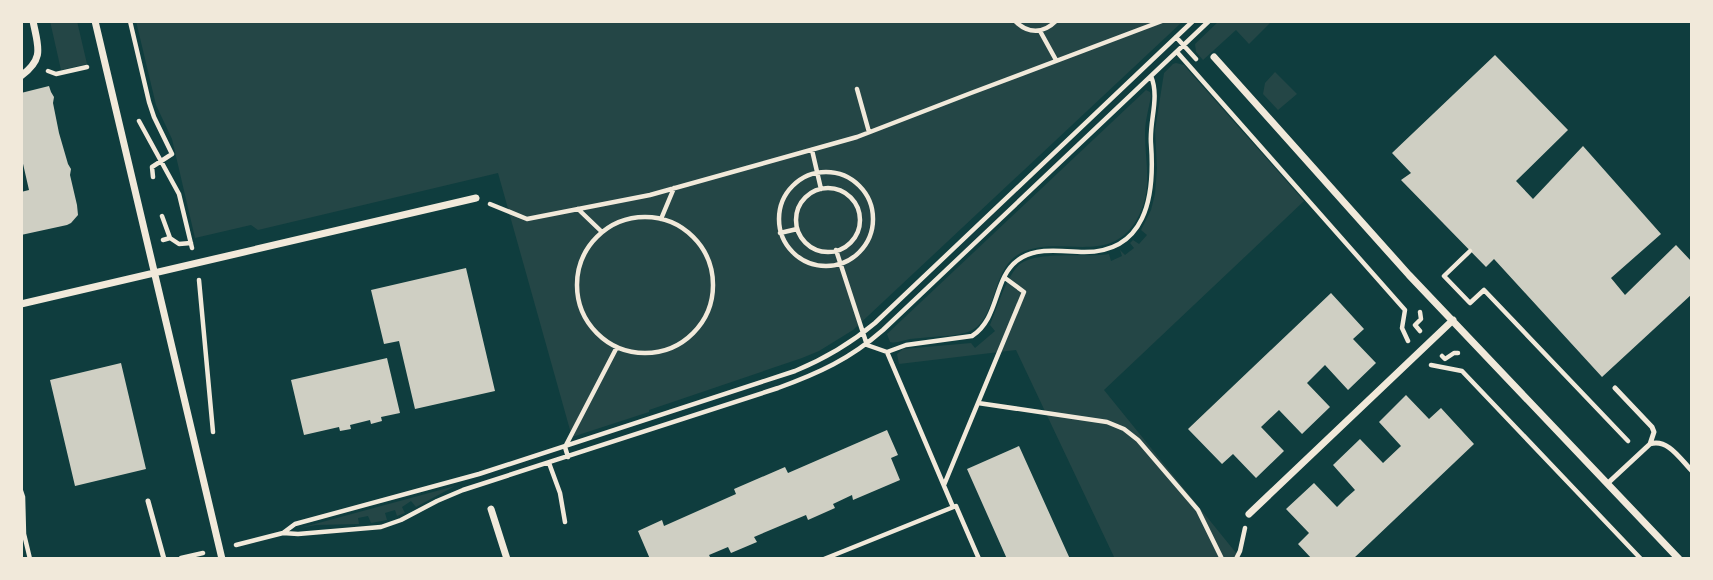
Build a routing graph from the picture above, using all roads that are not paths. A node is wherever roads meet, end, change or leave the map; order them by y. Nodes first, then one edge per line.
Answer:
1 (33, 21) edge
2 (95, 21) edge
3 (1214, 57) dead end
4 (21, 76) edge
5 (476, 198) road end
6 (155, 272) junction
7 (21, 304) edge
8 (1452, 320) junction
9 (1615, 388) dead end
10 (1650, 444) junction
11 (1692, 471) edge
12 (1608, 483) junction
13 (148, 501) dead end
14 (491, 509) dead end
15 (1249, 514) road end
16 (164, 559) edge
17 (222, 559) edge
18 (507, 559) edge
19 (1679, 559) edge

1 - 4 street
2 - 6 street
3 - 8 street
5 - 6 street
6 - 7 street
6 - 17 street
8 - 12 street
8 - 15 street
9 - 10 lane
10 - 11 lane
10 - 12 lane
12 - 19 street
13 - 16 lane
14 - 18 street

